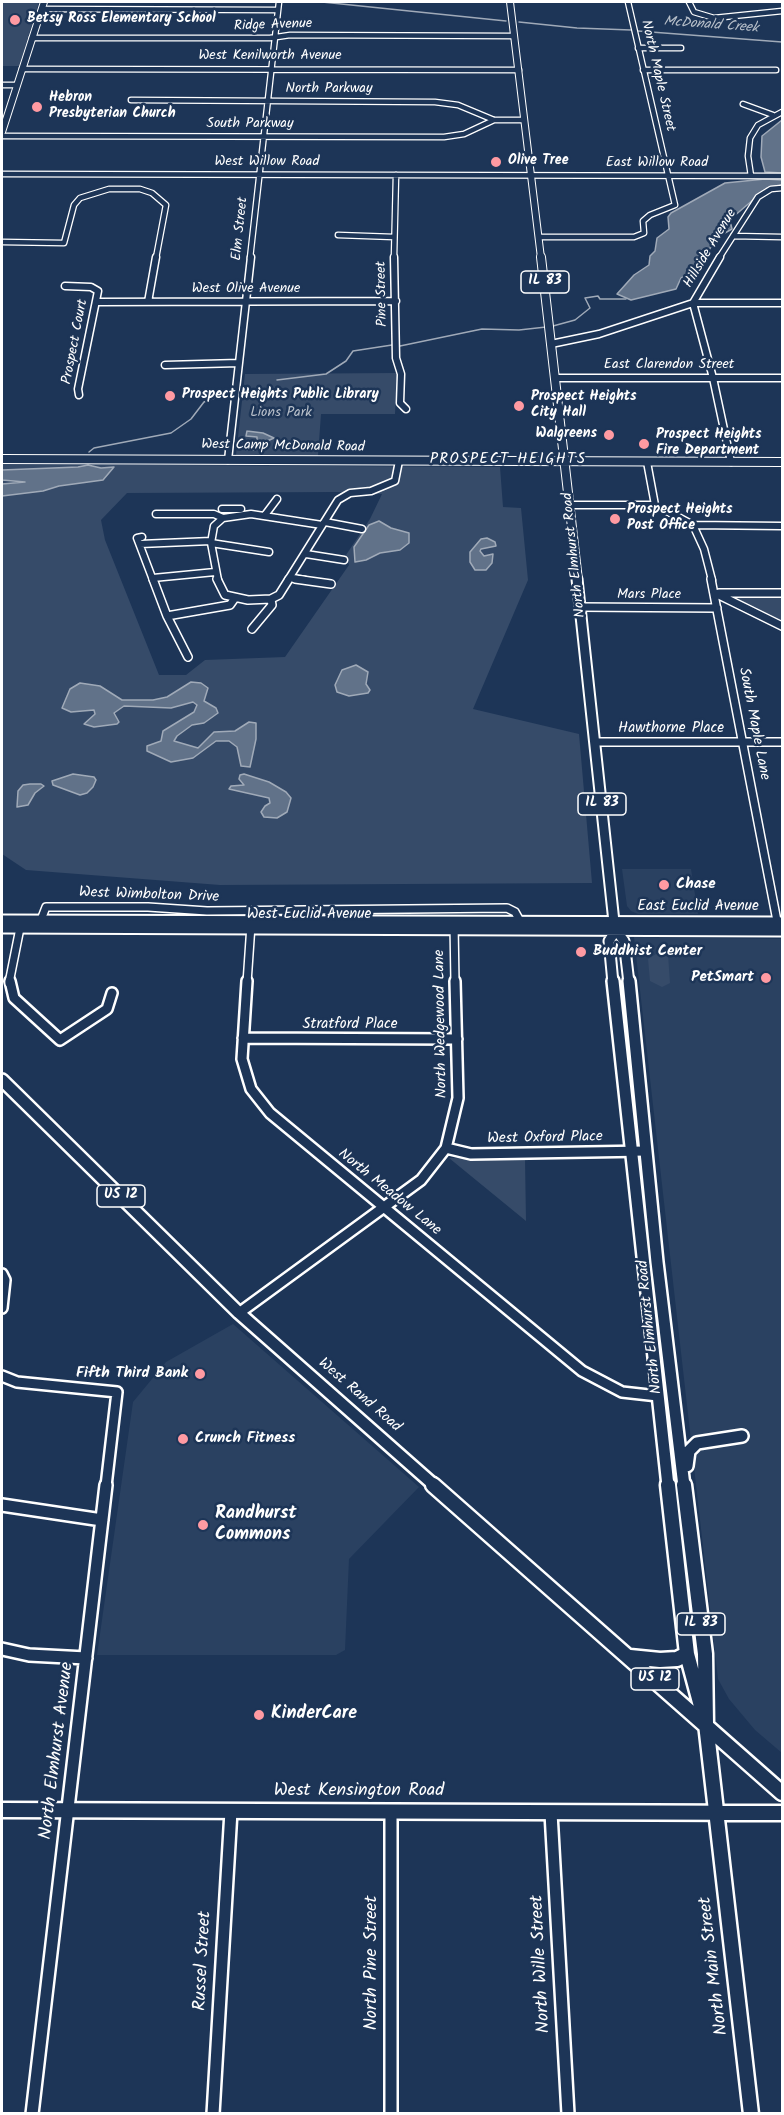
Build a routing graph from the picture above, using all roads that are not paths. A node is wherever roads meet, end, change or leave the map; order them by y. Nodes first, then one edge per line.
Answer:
1 (44, 2) edge
2 (279, 2) edge
3 (510, 2) edge
4 (628, 2) edge
5 (689, 2) edge
6 (42, 9) junction
7 (278, 10) junction
8 (783, 11) edge
9 (514, 36) junction
10 (275, 37) junction
11 (32, 38) junction
12 (638, 48) junction
13 (681, 48) dead end
14 (22, 69) junction
15 (270, 69) junction
16 (519, 70) junction
17 (643, 70) junction
18 (776, 70) dead end
19 (2, 86) edge
20 (16, 86) junction
21 (131, 100) dead end
22 (267, 102) junction
23 (743, 104) dead end
24 (783, 112) edge
25 (773, 115) junction
26 (494, 120) junction
27 (524, 120) junction
28 (2, 134) edge
29 (264, 137) junction
30 (2, 174) edge
31 (127, 175) junction
32 (259, 175) junction
33 (396, 175) junction
34 (532, 176) junction
35 (667, 176) junction
36 (751, 176) junction
37 (783, 176) edge
38 (124, 188) junction
39 (783, 188) edge
40 (338, 234) dead end
41 (733, 236) junction
42 (394, 237) junction
43 (540, 237) junction
44 (783, 237) edge
45 (2, 242) edge
46 (65, 286) dead end
47 (396, 301) junction
48 (97, 302) junction
49 (148, 302) junction
50 (245, 302) junction
51 (693, 303) junction
52 (783, 303) edge
53 (551, 344) junction
54 (239, 363) junction
55 (165, 365) dead end
56 (556, 378) junction
57 (713, 378) junction
58 (783, 378) edge
59 (79, 395) dead end
60 (406, 409) dead end
61 (2, 459) edge
62 (228, 460) junction
63 (399, 461) junction
64 (564, 461) junction
65 (647, 462) junction
66 (731, 462) junction
67 (783, 462) edge
68 (278, 499) dead end
69 (570, 505) junction
70 (222, 509) dead end
71 (663, 509) dead end
72 (267, 512) junction
73 (156, 514) dead end
74 (223, 518) junction
75 (323, 524) junction
76 (693, 525) junction
77 (783, 526) edge
78 (362, 529) dead end
79 (211, 542) junction
80 (269, 552) dead end
81 (306, 554) junction
82 (344, 560) dead end
83 (215, 572) junction
84 (153, 578) junction
85 (291, 578) junction
86 (331, 584) dead end
87 (715, 593) junction
88 (783, 593) edge
89 (235, 598) junction
90 (271, 599) junction
91 (580, 607) junction
92 (717, 608) junction
93 (167, 616) junction
94 (783, 626) edge
95 (252, 629) dead end
96 (188, 657) dead end
97 (595, 742) junction
98 (742, 742) junction
99 (783, 742) edge
100 (2, 920) edge
101 (520, 921) junction
102 (39, 924) junction
103 (251, 925) junction
104 (454, 926) junction
105 (615, 926) junction
106 (780, 926) edge
107 (2, 928) edge
108 (20, 928) junction
109 (112, 993) dead end
110 (243, 1038) junction
111 (457, 1039) junction
112 (2, 1080) edge
113 (446, 1148) junction
114 (633, 1151) junction
115 (646, 1151) junction
116 (386, 1208) junction
117 (2, 1274) edge
118 (2, 1308) edge
119 (239, 1313) junction
120 (2, 1376) edge
121 (658, 1396) junction
122 (742, 1436) dead end
123 (685, 1481) junction
124 (2, 1505) edge
125 (102, 1520) junction
126 (2, 1649) edge
127 (687, 1654) junction
128 (630, 1657) junction
129 (86, 1658) junction
130 (706, 1724) junction
131 (783, 1792) edge
132 (2, 1810) edge
133 (68, 1810) junction
134 (231, 1811) junction
135 (391, 1812) junction
136 (551, 1813) junction
137 (783, 1813) edge
138 (716, 1814) junction
139 (32, 2114) edge
140 (213, 2114) edge
141 (391, 2114) edge
142 (568, 2114) edge
143 (751, 2114) edge

1 - 6 main road
2 - 7 street, Elm Street
3 - 9 main road, North Elmhurst Road / IL 83
4 - 12 street, North Maple Street
5 - 8 street
6 - 7 street
6 - 11 main road
7 - 10 street, Elm Street
9 - 10 street, Ridge Avenue
9 - 16 main road, North Elmhurst Road / IL 83
10 - 11 street, Ridge Avenue
10 - 15 street, Elm Street
11 - 14 main road
12 - 13 street
12 - 17 street, North Maple Street
14 - 15 street, West Kenilworth Avenue
14 - 20 main road
15 - 16 street, West Kenilworth Avenue
15 - 22 street, Elm Street
16 - 27 main road, North Elmhurst Road / IL 83
17 - 18 street
17 - 35 street, North Maple Street
19 - 20 street
20 - 28 main road
21 - 22 street, North Parkway
22 - 26 street, North Parkway
22 - 29 street, Elm Street
23 - 25 street
24 - 25 street
25 - 36 street
26 - 27 street, North Parkway
26 - 29 street, South Parkway
27 - 34 main road, North Elmhurst Road / IL 83
28 - 29 street, South Parkway
29 - 32 street, Elm Street
30 - 31 street, West Willow Road
31 - 32 street, West Willow Road
31 - 38 street
32 - 33 street, West Willow Road
32 - 50 street, Elm Street
33 - 34 street, West Willow Road
33 - 42 street, Pine Street
34 - 35 street, East Willow Road
34 - 43 main road, North Elmhurst Road / IL 83
35 - 36 street, East Willow Road
35 - 43 street, North Maple Street
36 - 37 street, East Willow Road
38 - 45 street
38 - 49 street
39 - 41 street, Hillside Avenue
40 - 42 street
41 - 44 street
41 - 51 street, Hillside Avenue
42 - 47 street, Pine Street
43 - 53 main road, North Elmhurst Road / IL 83
46 - 48 street, Prospect Court
47 - 50 street, West Olive Avenue
47 - 60 street, Pine Street
48 - 49 street, West Olive Avenue
48 - 59 street, Prospect Court
49 - 50 street, West Olive Avenue
50 - 54 street, Elm Street
51 - 52 street
51 - 53 street, Hillside Avenue
51 - 57 street
53 - 56 main road, North Elmhurst Road / IL 83
54 - 55 street
54 - 62 street, Elm Street
56 - 57 street, East Clarendon Street
56 - 64 main road, North Elmhurst Road / IL 83
57 - 58 street, East Clarendon Street
57 - 66 street
61 - 62 main road, West Camp McDonald Road
62 - 63 main road, West Camp McDonald Road
63 - 64 main road, West Camp McDonald Road
63 - 75 street
64 - 65 main road, West Camp McDonald Road
64 - 69 main road, North Elmhurst Road / IL 83
65 - 66 main road, West Camp McDonald Road
65 - 69 street
66 - 67 main road, West Camp McDonald Road
68 - 72 street
69 - 91 main road, North Elmhurst Road / IL 83
70 - 72 street
71 - 76 street
72 - 74 street
72 - 75 street
73 - 74 street
74 - 79 street
75 - 78 street
75 - 81 street
76 - 77 street
76 - 87 street, South Maple Lane
79 - 80 street
79 - 83 street
79 - 84 street
81 - 82 street
81 - 85 street
83 - 84 street
83 - 89 street
84 - 93 street
85 - 86 street
85 - 90 street
87 - 88 street
87 - 92 street, South Maple Lane
87 - 94 street
89 - 90 street
89 - 93 street
90 - 95 street
91 - 92 street, Mars Place
91 - 97 main road, North Elmhurst Road / IL 83
92 - 98 street, South Maple Lane
93 - 96 street
97 - 98 street, Hawthorne Place
97 - 105 main road, North Elmhurst Road / IL 83
98 - 99 street, Hawthorne Place
98 - 106 street, South Maple Lane
100 - 102 main road, West Euclid Avenue
101 - 102 street, West Wimbolton Drive
101 - 104 main road, West Euclid Avenue
101 - 105 main road, West Euclid Avenue
102 - 103 main road, West Euclid Avenue
102 - 108 main road, West Euclid Avenue
103 - 104 main road, West Euclid Avenue
103 - 110 street, North Meadow Lane
104 - 105 main road, West Euclid Avenue
104 - 111 street, North Wedgewood Lane
105 - 106 main road, East Euclid Avenue
105 - 114 main road, North Elmhurst Road / IL 83
105 - 115 main road, North Elmhurst Road / IL 83
107 - 108 main road, West Euclid Avenue
108 - 109 street
110 - 111 street, Stratford Place
110 - 116 street, North Meadow Lane
111 - 113 street, North Wedgewood Lane
112 - 119 main road, West Rand Road / US 12
113 - 114 street, West Oxford Place
113 - 116 street, North Wedgewood Lane
114 - 115 street, West Oxford Place
114 - 121 main road, North Elmhurst Road / IL 83
115 - 123 main road, North Elmhurst Road / IL 83
116 - 119 street, North Wedgewood Lane
116 - 121 street, North Meadow Lane
117 - 118 street
119 - 128 main road, West Rand Road / US 12
120 - 125 street, North Elmhurst Avenue
121 - 127 main road, North Elmhurst Road / IL 83
122 - 123 main road
123 - 130 main road, North Elmhurst Road / IL 83
124 - 125 street
125 - 129 street, North Elmhurst Avenue
126 - 129 street
127 - 128 main road
127 - 130 main road, North Elmhurst Road / IL 83
128 - 130 main road, West Rand Road / US 12
129 - 133 street, North Elmhurst Avenue
130 - 131 main road, US 12
130 - 138 main road, North Elmhurst Road / IL 83
132 - 133 main road, West Kensington Road
133 - 134 main road, West Kensington Road
133 - 139 street, North Elmhurst Avenue
134 - 135 main road, West Kensington Road
134 - 140 street, Russel Street
135 - 136 main road, West Kensington Road
135 - 141 street, North Pine Street
136 - 138 main road, West Kensington Road
136 - 142 street, North Wille Street
137 - 138 main road, West Kensington Road
138 - 143 main road, North Main Street / IL 83

